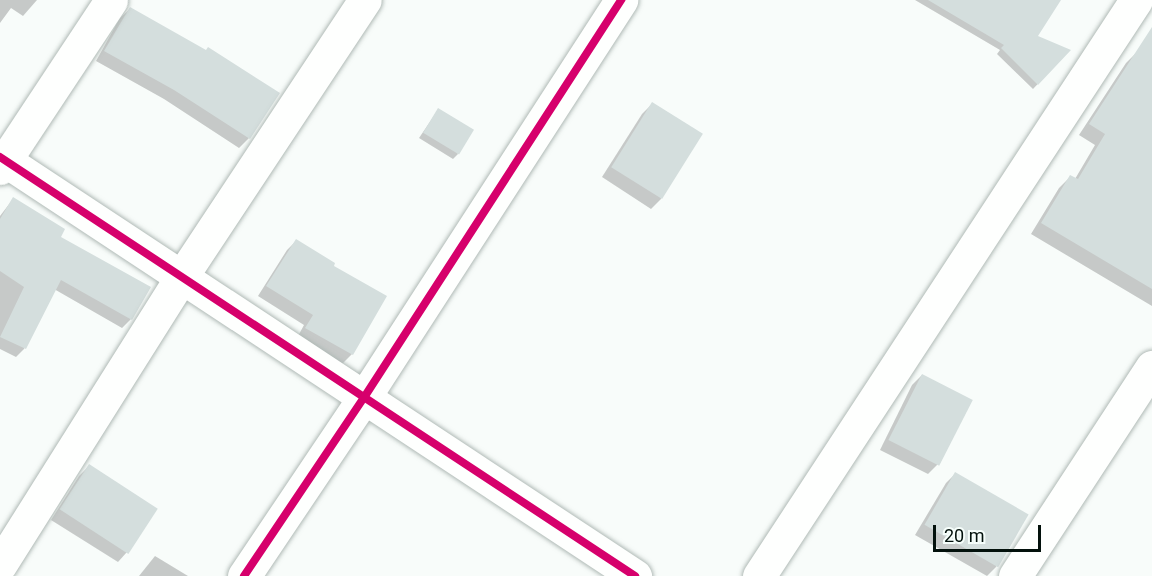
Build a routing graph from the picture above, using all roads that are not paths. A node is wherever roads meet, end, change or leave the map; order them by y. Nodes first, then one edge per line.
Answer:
1 (111, 0) edge
2 (365, 0) edge
3 (621, 0) edge
4 (1136, 0) edge
5 (1143, 0) edge
6 (1152, 6) edge
7 (2, 162) edge
8 (182, 276) junction
9 (1152, 367) edge
10 (365, 396) junction
11 (0, 565) edge
12 (244, 576) edge
13 (635, 576) edge
14 (759, 576) edge
15 (1014, 576) edge

1 - 7 street
2 - 8 street
3 - 10 street
4 - 14 street
5 - 6 street
7 - 8 street
8 - 10 street
8 - 11 street
9 - 15 street
10 - 12 street
10 - 13 street

